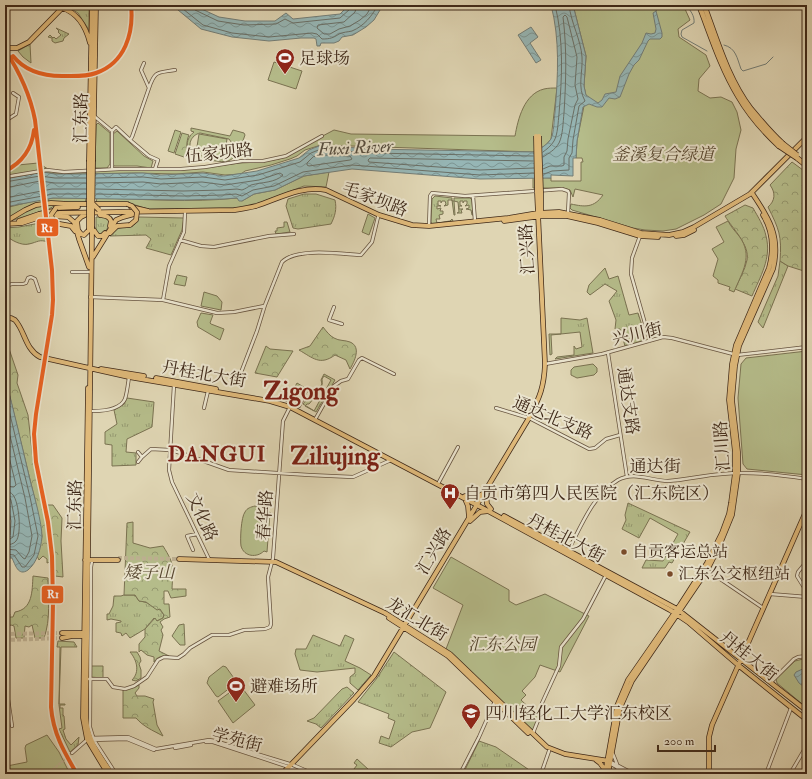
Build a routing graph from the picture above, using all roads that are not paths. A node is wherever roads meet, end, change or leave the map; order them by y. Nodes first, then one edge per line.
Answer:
1 (92, 5) edge
2 (96, 5) edge
3 (699, 5) edge
4 (704, 5) edge
5 (63, 6) edge
6 (5, 48) edge
7 (91, 51) junction
8 (144, 63) dead end
9 (175, 70) dead end
10 (149, 88) junction
11 (13, 93) dead end
12 (92, 116) junction
13 (5, 121) edge
14 (112, 131) junction
15 (322, 136) dead end
16 (538, 136) dead end
17 (807, 137) edge
18 (130, 140) junction
19 (807, 141) edge
20 (781, 145) junction
21 (807, 165) edge
22 (112, 169) junction
23 (155, 169) junction
24 (5, 177) edge
25 (752, 194) junction
26 (473, 196) junction
27 (91, 203) junction
28 (144, 212) junction
29 (152, 212) junction
30 (186, 213) junction
31 (568, 213) junction
32 (135, 214) junction
33 (50, 215) junction
34 (85, 215) junction
35 (100, 215) junction
36 (540, 215) junction
37 (378, 217) junction
38 (476, 222) junction
39 (5, 223) edge
40 (11, 223) junction
41 (429, 226) junction
42 (91, 229) junction
43 (77, 234) junction
44 (294, 234) dead end
45 (640, 234) junction
46 (180, 240) junction
47 (92, 261) junction
48 (89, 269) junction
49 (72, 272) dead end
50 (5, 277) edge
51 (39, 291) dead end
52 (91, 297) junction
53 (164, 300) junction
54 (265, 306) junction
55 (334, 307) dead end
56 (7, 319) dead end
57 (342, 324) dead end
58 (650, 341) junction
59 (807, 347) edge
60 (608, 353) junction
61 (735, 355) junction
62 (546, 364) junction
63 (88, 367) junction
64 (394, 374) dead end
65 (129, 377) junction
66 (237, 383) dead end
67 (174, 384) junction
68 (208, 390) junction
69 (287, 400) joint
70 (290, 407) junction
71 (204, 408) dead end
72 (496, 408) dead end
73 (94, 411) dead end
74 (316, 418) junction
75 (530, 418) junction
76 (620, 435) junction
77 (458, 447) dead end
78 (170, 450) junction
79 (138, 452) dead end
80 (142, 457) junction
81 (392, 460) junction
82 (138, 462) dead end
83 (280, 473) junction
84 (737, 473) junction
85 (627, 477) junction
86 (807, 479) edge
87 (439, 482) junction
88 (485, 493) junction
89 (465, 497) junction
90 (478, 504) junction
91 (807, 509) edge
92 (490, 510) junction
93 (468, 521) junction
94 (197, 534) junction
95 (193, 550) dead end
96 (568, 551) junction
97 (86, 559) junction
98 (93, 560) junction
99 (179, 560) tunnel mouth
100 (209, 561) junction
101 (807, 561) edge
102 (272, 563) junction
103 (710, 572) dead end
104 (607, 574) junction
105 (5, 575) edge
106 (5, 582) edge
107 (770, 594) junction
108 (807, 597) edge
109 (763, 608) junction
110 (677, 612) junction
111 (405, 627) junction
112 (85, 634) junction
113 (807, 656) edge
114 (742, 657) junction
115 (738, 666) junction
116 (5, 679) edge
117 (89, 679) junction
118 (771, 682) junction
119 (495, 702) junction
120 (791, 707) junction
121 (807, 711) edge
122 (807, 720) edge
123 (12, 726) dead end
124 (533, 734) junction
125 (90, 740) junction
126 (807, 745) edge
127 (549, 751) junction
128 (611, 752) junction
129 (72, 753) tunnel mouth
130 (596, 759) junction
131 (609, 762) junction
132 (291, 766) junction
133 (620, 768) junction
134 (607, 773) edge
135 (108, 774) edge
136 (112, 774) edge
137 (116, 774) edge
138 (282, 774) edge
139 (285, 774) edge
140 (305, 774) edge
141 (314, 774) edge
142 (460, 774) edge
143 (541, 774) edge
144 (629, 774) edge
145 (634, 774) edge
146 (710, 774) edge
147 (765, 774) edge
148 (790, 774) edge

1 - 7 main road, 汇东路
2 - 12 main road, 汇东路
3 - 20 highway
4 - 20 highway
5 - 6 main road
5 - 7 main road
7 - 12 main road, 汇东路
8 - 10 street
9 - 10 street
10 - 18 street
11 - 13 street
12 - 14 street
12 - 27 main road, 汇东路, bridge
14 - 18 street
14 - 22 street
15 - 23 street, 伍家坝路
16 - 36 main road, 汇兴路, bridge
17 - 25 main road
18 - 23 street
19 - 25 main road
20 - 21 highway, bridge
22 - 23 street, 伍家坝路
22 - 24 street, 伍家坝路
25 - 45 main road, 毛家坝路
25 - 61 main road, 汇川路
26 - 31 street
26 - 38 street
26 - 41 street
27 - 28 main road, bridge
27 - 40 main road, bridge
27 - 42 main road, 汇东路, bridge
28 - 29 main road, 毛家坝路
28 - 33 main road
29 - 41 main road, 毛家坝路
29 - 43 main road, bridge
30 - 32 main road, 毛家坝路
30 - 37 main road, 毛家坝路
30 - 46 street
31 - 36 main road, 毛家坝路
31 - 45 main road, 毛家坝路
32 - 35 main road, 毛家坝路
32 - 47 main road
33 - 34 main road, 毛家坝路
33 - 39 main road, 毛家坝路
33 - 40 main road, 毛家坝路
33 - 43 main road
34 - 35 main road, 毛家坝路
34 - 42 main road
35 - 42 main road
36 - 37 main road, 毛家坝路
36 - 38 main road, 毛家坝路
36 - 45 main road, 毛家坝路
36 - 62 main road, 汇兴路
37 - 54 street
38 - 41 main road, 毛家坝路
39 - 40 main road, 毛家坝路
39 - 47 main road, bridge
42 - 47 main road, 汇东路
42 - 48 main road, 汇东路
43 - 48 main road
44 - 46 street
45 - 58 street
46 - 53 street
47 - 52 main road, 汇东路
48 - 49 street
48 - 52 main road, 汇东路
50 - 51 street
52 - 53 street
52 - 63 main road, 汇东路
53 - 54 street
54 - 66 street
55 - 57 street
56 - 63 main road, 丹桂北大街
58 - 60 street, 兴川街
58 - 61 street, 兴川街
59 - 61 street
60 - 62 street, 兴川街
60 - 76 street, 通达支路
61 - 84 main road, 汇川路
62 - 75 main road, 汇兴路
63 - 65 main road, 丹桂北大街
63 - 74 main road, 丹桂北大街
63 - 97 main road, 汇东路
64 - 74 street
65 - 67 main road, 丹桂北大街
65 - 73 street
67 - 68 main road, 丹桂北大街
67 - 78 street
68 - 70 main road, 丹桂北大街
68 - 71 street
69 - 69 street
70 - 81 main road, 丹桂北大街
70 - 83 street, 春华路
72 - 75 street, 通达北支路
74 - 87 main road, 丹桂北大街
75 - 76 street, 通达北支路
75 - 88 main road, 汇兴路
76 - 85 street, 通达支路
77 - 87 street
78 - 80 street
78 - 83 street
78 - 94 street, 文化路
79 - 80 street
80 - 82 street
81 - 83 street
81 - 89 main road, 丹桂北大街
83 - 102 street, 春华路
84 - 85 street, 通达街
84 - 86 street, 通达街
84 - 110 main road, 汇川路
85 - 96 street, 通达街
87 - 89 main road, 丹桂北大街
88 - 89 main road
88 - 90 main road, 汇兴路
88 - 92 main road
89 - 90 main road, 丹桂北大街
89 - 93 main road
90 - 92 main road, 丹桂北大街
90 - 93 main road, 汇兴路
91 - 107 main road
92 - 93 main road
92 - 96 main road, 丹桂北大街
93 - 111 main road, 汇兴路
94 - 95 street
94 - 100 street, 文化路
96 - 104 main road, 丹桂北大街
96 - 110 main road, 丹桂北大街
97 - 98 main road
97 - 98 main road
97 - 112 main road, 汇东路
98 - 117 street
99 - 100 main road, 龙汇北街
100 - 102 main road, 龙汇北街
101 - 108 street
102 - 111 main road, 龙汇北街
102 - 117 street, 春华路
103 - 109 street
104 - 110 main road, 丹桂北大街
104 - 124 street
105 - 106 street
107 - 108 street
107 - 109 main road
109 - 114 main road
110 - 114 main road, 丹桂大街
110 - 115 main road, 丹桂大街
110 - 128 main road, 汇川路
111 - 119 main road, 龙汇北街
111 - 124 main road, 龙汇北街
111 - 132 main road
112 - 112 main road
112 - 125 main road, 汇东路
113 - 118 street
114 - 115 main road
114 - 118 main road, 丹桂大街
115 - 120 main road, 丹桂大街
115 - 146 main road
116 - 123 street
117 - 125 street
118 - 121 main road, 丹桂大街
119 - 127 main road, 龙汇北街
119 - 142 street
120 - 122 main road, 丹桂大街
120 - 147 street
124 - 130 main road, 龙汇北街
125 - 129 street
125 - 132 street, 学苑街
125 - 135 main road, 汇东路
125 - 136 main road, 汇东路
125 - 137 street
126 - 148 street
127 - 130 main road, 龙汇北街
127 - 143 street
128 - 130 main road
128 - 131 main road, 汇川路
128 - 133 street
130 - 131 main road, 龙汇北街
130 - 134 main road
131 - 133 street
131 - 134 main road, 汇川路
132 - 138 main road
132 - 139 main road
132 - 140 street
132 - 141 street
133 - 134 street
133 - 144 street
133 - 145 street
146 - 147 street

